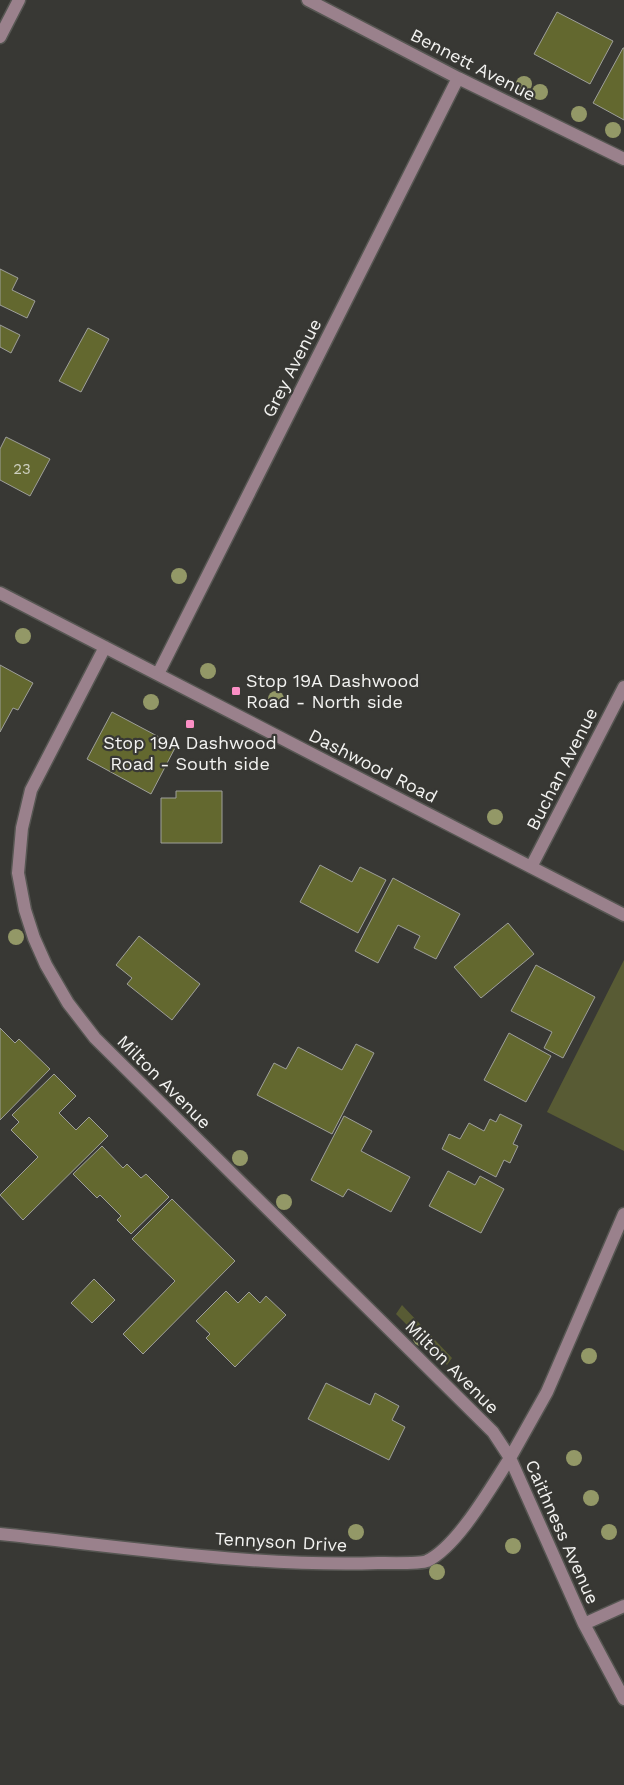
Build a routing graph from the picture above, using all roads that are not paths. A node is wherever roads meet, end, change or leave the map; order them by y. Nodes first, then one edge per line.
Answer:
1 (19, 0) edge
2 (308, 0) edge
3 (0, 37) edge
4 (458, 78) junction
5 (624, 159) edge
6 (0, 593) edge
7 (105, 647) junction
8 (158, 674) junction
9 (624, 687) edge
10 (531, 867) junction
11 (624, 915) edge
12 (624, 1214) edge
13 (510, 1458) junction
14 (0, 1534) edge
15 (624, 1606) edge
16 (584, 1624) junction
17 (624, 1699) edge

1 - 3 street
2 - 4 street, Bennett Avenue
4 - 5 street, Bennett Avenue
4 - 8 street, Grey Avenue
6 - 7 street, Dashwood Road
7 - 8 street, Dashwood Road
7 - 13 street, Milton Avenue
8 - 10 street, Dashwood Road
9 - 10 street, Buchan Avenue
10 - 11 street, Dashwood Road
12 - 13 street, Caithness Avenue
13 - 14 street, Tennyson Drive
13 - 16 street, Caithness Avenue
15 - 16 street
16 - 17 street, Caithness Avenue

